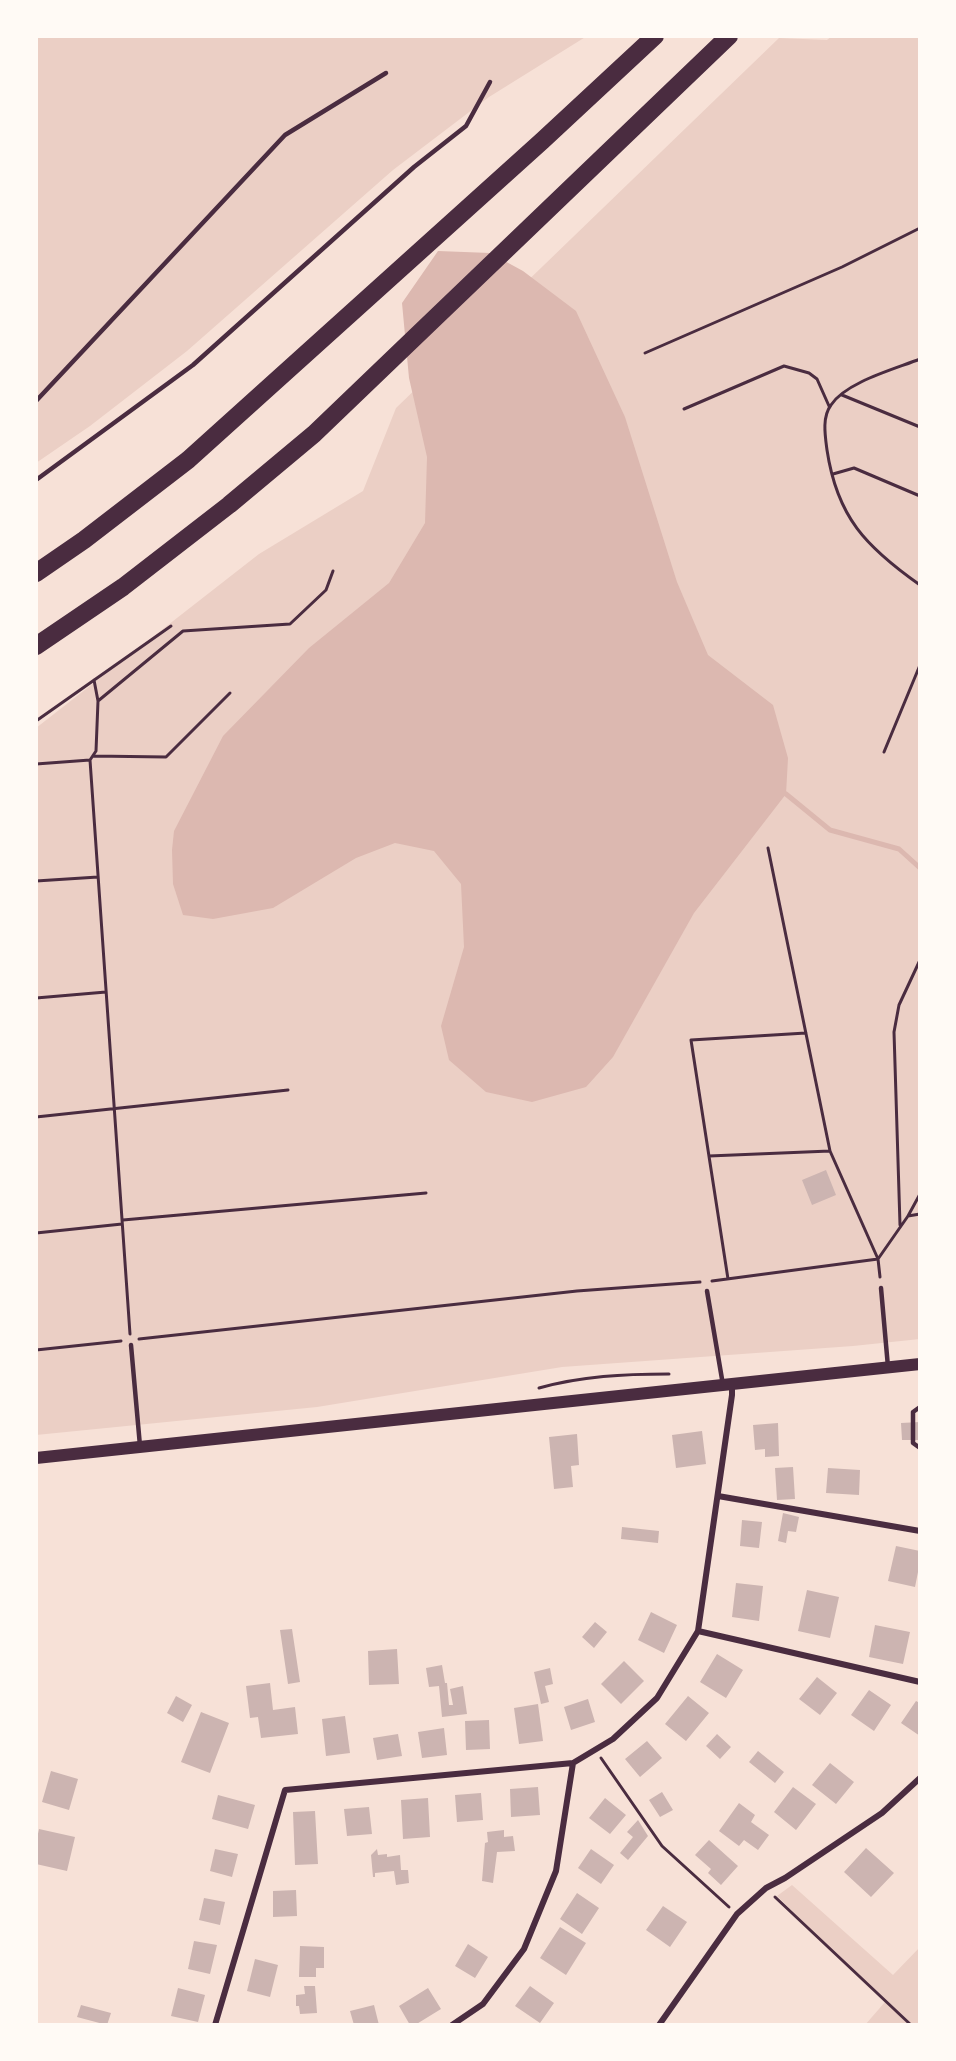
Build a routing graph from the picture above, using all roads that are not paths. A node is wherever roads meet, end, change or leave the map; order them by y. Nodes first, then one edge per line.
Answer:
1 (654, 36) edge
2 (729, 36) edge
3 (386, 74) dead end
4 (490, 82) dead end
5 (36, 401) edge
6 (36, 480) edge
7 (36, 573) edge
8 (36, 646) edge
9 (881, 1288) road end
10 (707, 1291) dead end
11 (130, 1342) road end
12 (920, 1364) edge
13 (888, 1367) junction
14 (727, 1384) junction
15 (920, 1407) edge
16 (140, 1446) junction
17 (920, 1448) edge
18 (36, 1458) edge
19 (718, 1496) junction
20 (920, 1531) edge
21 (698, 1631) junction
22 (920, 1682) edge
23 (573, 1763) junction
24 (920, 1778) edge
25 (215, 2025) edge
26 (452, 2025) edge
27 (659, 2025) edge

1 - 7 highway
2 - 8 highway
3 - 5 lane
4 - 6 lane
9 - 13 lane
10 - 14 lane
11 - 16 lane
12 - 13 main road
13 - 14 main road
14 - 16 main road
14 - 19 street
15 - 17 lane
16 - 18 main road
19 - 20 street
19 - 21 street
21 - 22 street
21 - 23 street
23 - 25 street
23 - 26 street
24 - 27 street

